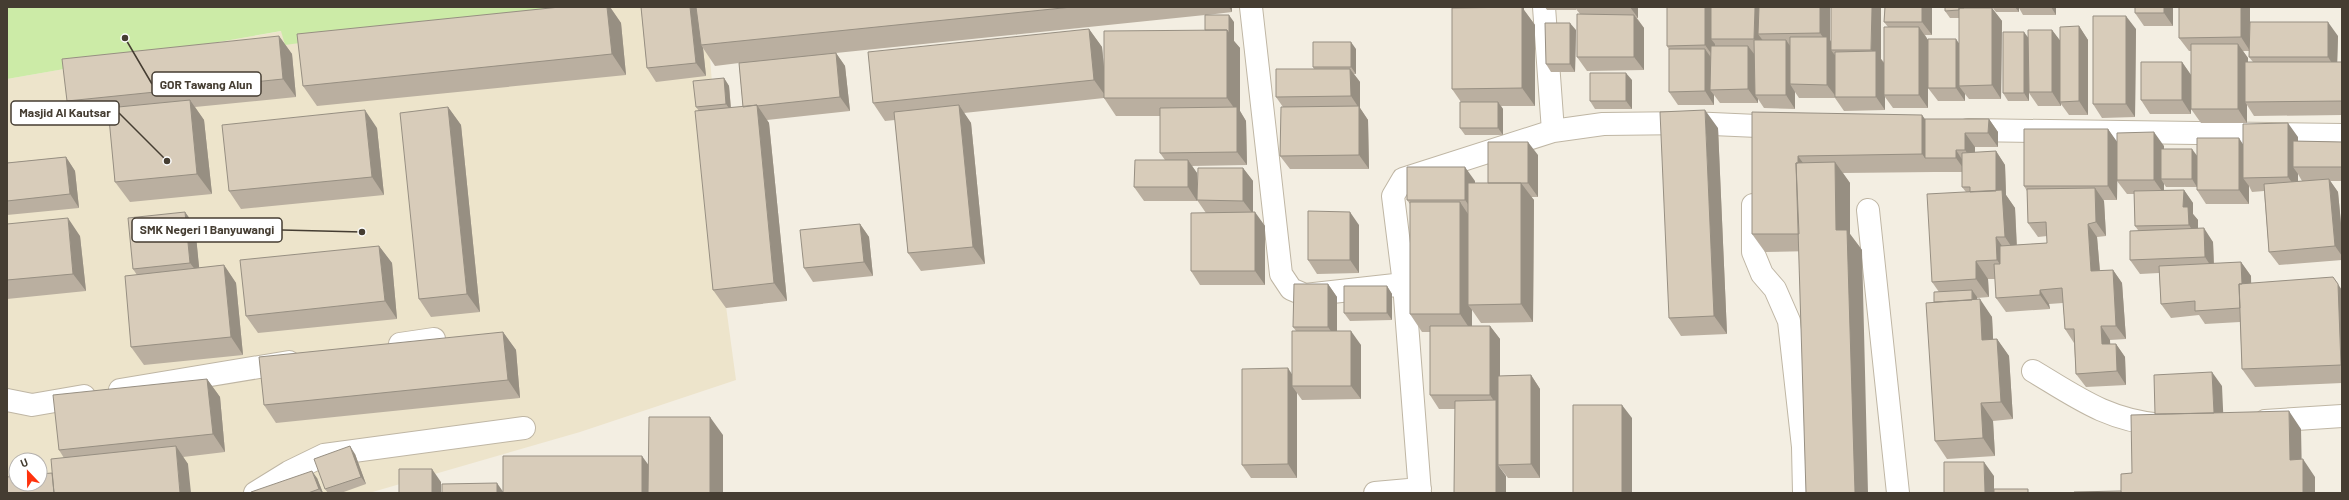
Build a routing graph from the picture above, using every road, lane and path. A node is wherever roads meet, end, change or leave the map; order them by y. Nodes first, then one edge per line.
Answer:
1 (1251, 7) edge
2 (1544, 7) edge
3 (1756, 127) junction
4 (1804, 128) edge
5 (1946, 130) edge
6 (1553, 131) junction
7 (2342, 135) edge
8 (1755, 149) edge
9 (1754, 185) edge
10 (1868, 210) dead end
11 (1404, 284) junction
12 (434, 338) edge
13 (379, 348) edge
14 (308, 359) edge
15 (2033, 371) dead end
16 (7, 400) edge
17 (2342, 416) edge
18 (2247, 422) edge
19 (2164, 426) edge
20 (524, 428) dead end
21 (1420, 491) edge
22 (255, 493) edge
23 (1375, 493) edge
24 (1804, 493) edge
25 (1898, 493) edge

1 - 11 street
2 - 6 street
3 - 4 street
3 - 6 street
3 - 8 street
5 - 7 street
6 - 11 street
9 - 24 street
10 - 25 street
11 - 21 street
12 - 13 street
14 - 16 street
15 - 19 street
17 - 18 street
20 - 22 street
21 - 23 street

